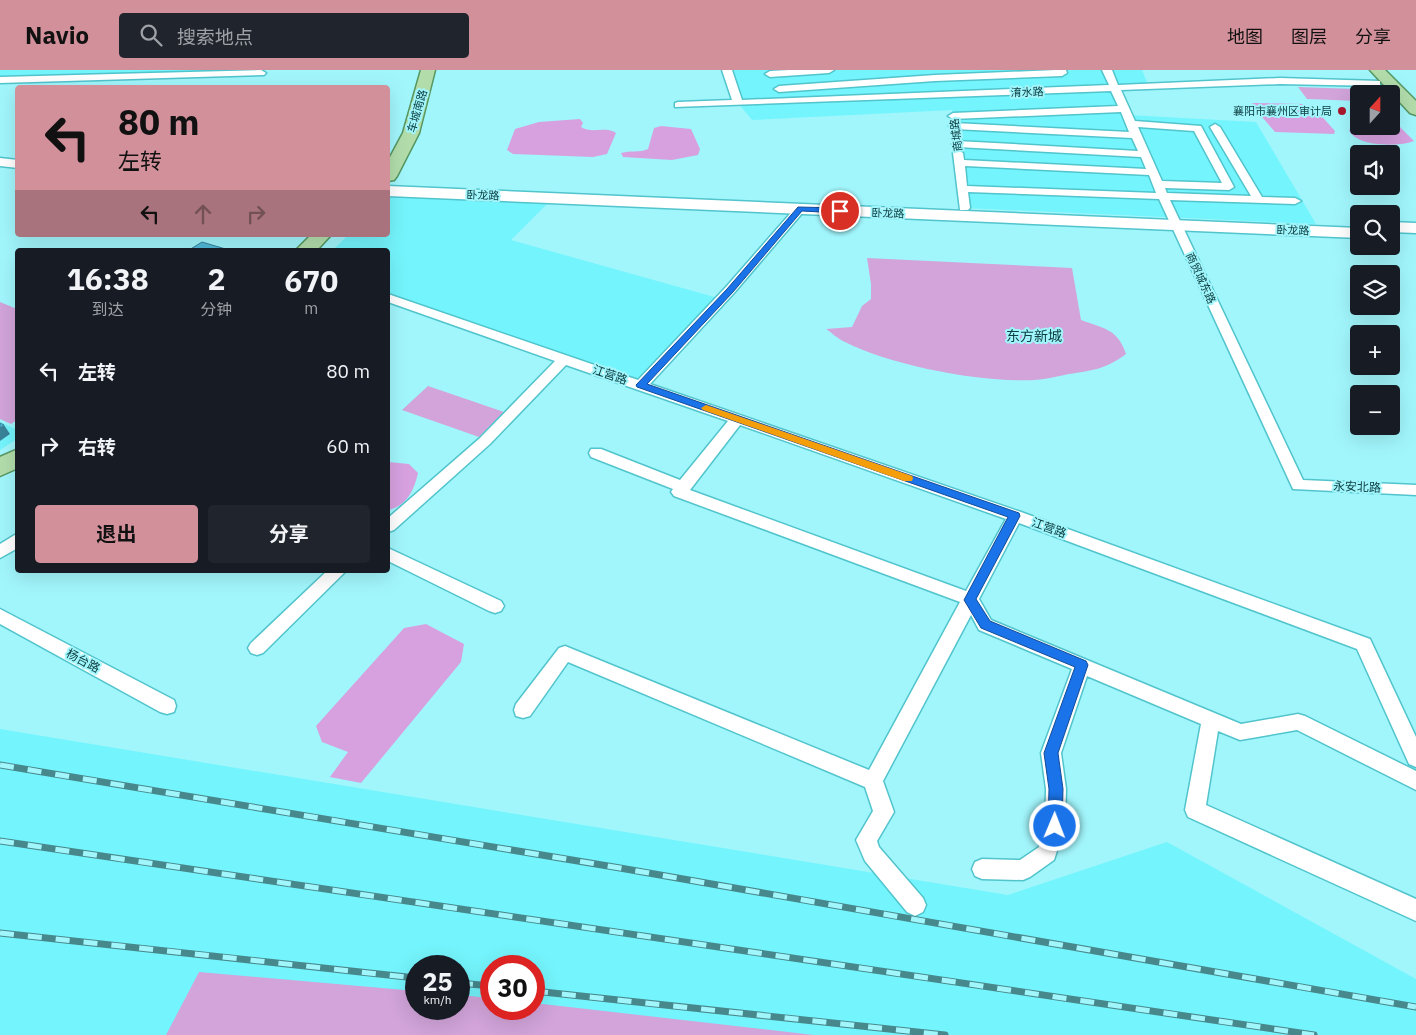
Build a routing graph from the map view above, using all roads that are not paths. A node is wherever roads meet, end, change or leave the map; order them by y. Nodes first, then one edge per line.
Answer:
1 (70, 70) edge
2 (414, 70) edge
3 (428, 70) edge
4 (727, 70) edge
5 (829, 70) edge
6 (1107, 70) edge
7 (1364, 70) edge
8 (1062, 71) edge
9 (769, 72) edge
10 (261, 74) edge
11 (932, 74) edge
12 (60, 79) junction
13 (0, 80) edge
14 (1380, 82) edge
15 (1116, 88) junction
16 (779, 89) junction
17 (1072, 90) junction
18 (948, 95) junction
19 (785, 101) junction
20 (738, 103) junction
21 (678, 105) dead end
22 (1400, 109) edge
23 (1125, 110) junction
24 (1416, 110) edge
25 (954, 121) junction
26 (1416, 126) edge
27 (1215, 127) dead end
28 (1134, 130) junction
29 (957, 144) junction
30 (390, 145) edge
31 (1145, 154) junction
32 (0, 156) edge
33 (15, 157) edge
34 (0, 162) edge
35 (15, 164) edge
36 (959, 164) junction
37 (390, 172) edge
38 (1152, 172) junction
39 (390, 184) edge
40 (1157, 184) junction
41 (962, 189) junction
42 (390, 191) edge
43 (1163, 196) junction
44 (1258, 199) junction
45 (1295, 201) dead end
46 (964, 208) junction
47 (800, 209) junction
48 (1174, 222) junction
49 (1350, 226) edge
50 (1400, 227) edge
51 (1416, 228) edge
52 (1350, 232) edge
53 (1400, 234) edge
54 (1416, 235) edge
55 (320, 237) edge
56 (337, 237) edge
57 (308, 248) edge
58 (325, 248) edge
59 (390, 299) edge
60 (564, 359) junction
61 (641, 385) junction
62 (738, 419) junction
63 (15, 444) edge
64 (596, 453) dead end
65 (0, 454) edge
66 (15, 459) edge
67 (0, 468) edge
68 (1298, 485) joint
69 (684, 487) junction
70 (1416, 490) edge
71 (1015, 516) junction
72 (390, 524) edge
73 (15, 541) edge
74 (0, 552) edge
75 (390, 555) edge
76 (336, 573) edge
77 (970, 600) junction
78 (495, 606) dead end
79 (0, 616) edge
80 (257, 648) dead end
81 (1082, 665) junction
82 (167, 706) dead end
83 (523, 710) dead end
84 (1211, 719) junction
85 (1416, 758) edge
86 (873, 781) junction
87 (1416, 782) edge
88 (982, 869) dead end
89 (915, 904) dead end
90 (1416, 910) edge

1 - 12 street
2 - 30 main road, 车城南路
3 - 37 main road, 车城南路
4 - 20 street
5 - 9 street
6 - 15 street, 商贸城东路
7 - 14 main road
8 - 11 street
8 - 17 street
9 - 16 street
10 - 12 street
11 - 16 street
11 - 18 street, 商城路
12 - 13 street
14 - 15 street, 淯水路
14 - 24 main road
15 - 17 street, 淯水路
15 - 23 street, 商贸城东路
16 - 19 street
17 - 18 street, 淯水路
18 - 19 street, 淯水路
18 - 25 street, 商城路
19 - 20 street, 淯水路
20 - 21 street, 淯水路
22 - 26 main road
23 - 25 street
23 - 28 street, 商贸城东路
25 - 28 street
25 - 29 street, 商城路
27 - 44 street
28 - 31 street, 商贸城东路
28 - 40 street
29 - 31 street
29 - 36 street, 商城路
31 - 38 street, 商贸城东路
32 - 33 main road
34 - 35 main road
36 - 38 street
36 - 41 street, 商城路
38 - 40 street, 商贸城东路
39 - 46 main road, 卧龙路
40 - 43 street, 商贸城东路
41 - 43 street
41 - 46 street, 商城路
42 - 47 main road, 卧龙路
43 - 44 street
43 - 48 street, 商贸城东路
44 - 45 street
46 - 48 main road, 卧龙路
47 - 48 main road, 卧龙路
47 - 61 street
48 - 49 main road, 卧龙路
48 - 52 main road, 卧龙路
48 - 68 street, 商贸城东路
50 - 51 main road
53 - 54 main road
55 - 57 main road
56 - 58 main road
59 - 60 street, 江营路
60 - 61 street, 江营路
60 - 72 street
61 - 62 street, 江营路
62 - 69 street
62 - 71 street, 江营路
63 - 65 main road
64 - 69 street
66 - 67 main road
68 - 70 street, 永安北路
69 - 77 street
71 - 77 street
71 - 85 street, 江营路
73 - 74 street
75 - 78 street
76 - 80 street
77 - 81 street
77 - 86 street
79 - 82 street, 杨台路
81 - 84 street
81 - 88 street
83 - 86 street
84 - 87 street
84 - 90 street
86 - 89 street

